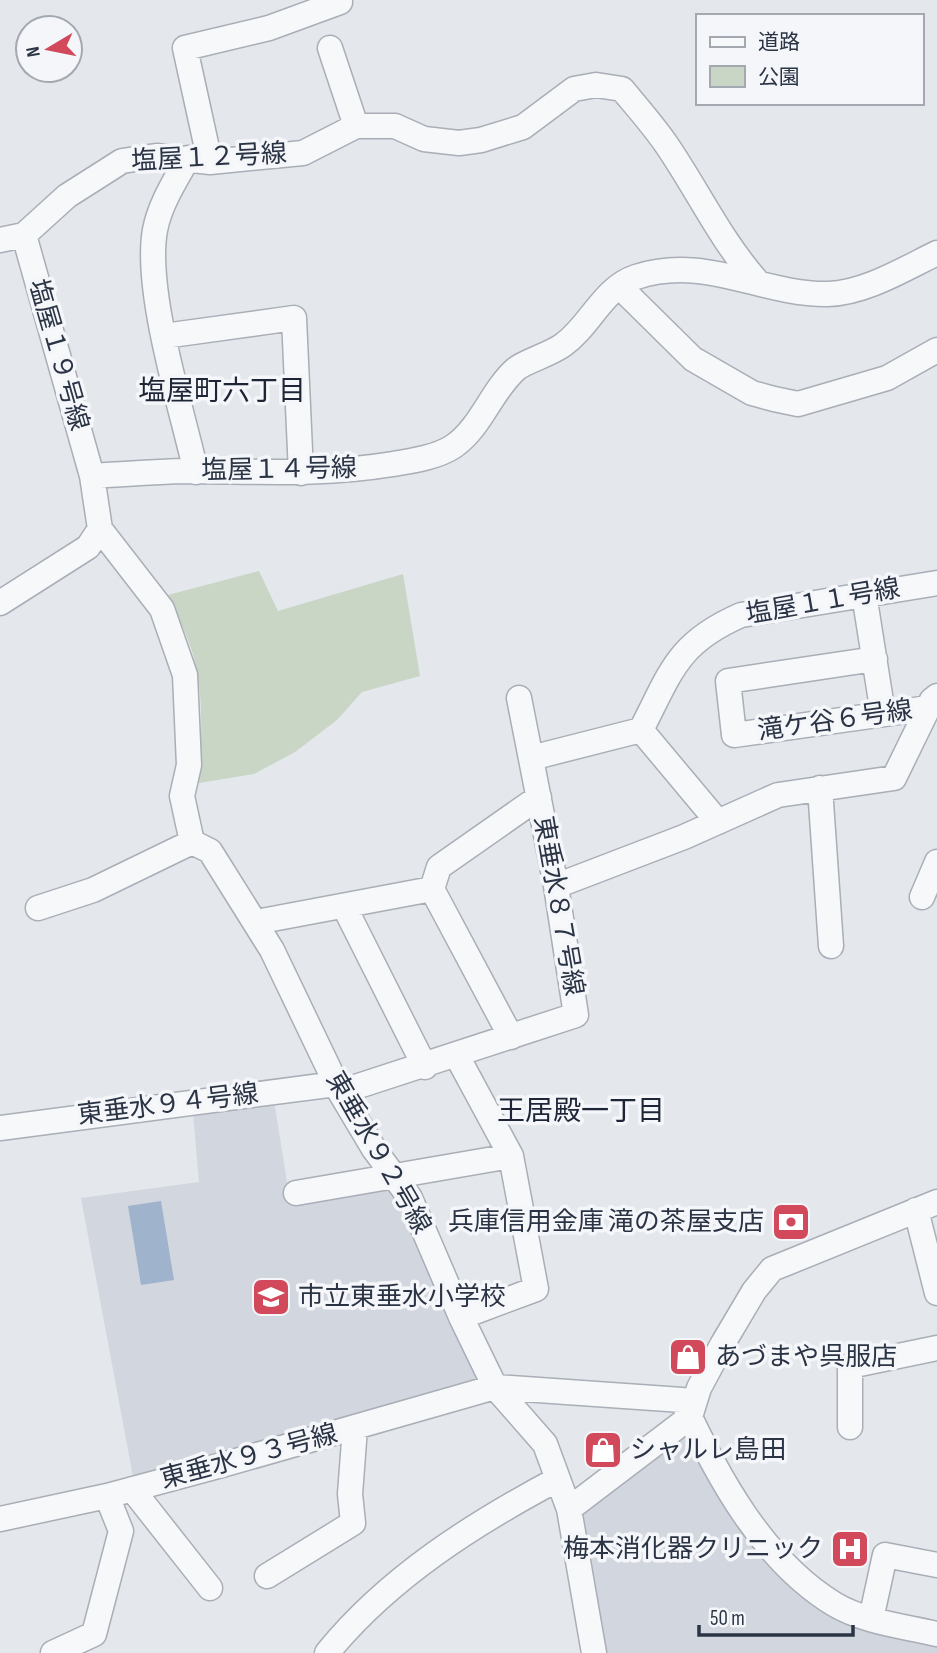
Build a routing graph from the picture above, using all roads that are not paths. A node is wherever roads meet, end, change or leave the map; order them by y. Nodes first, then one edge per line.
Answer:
1 (340, 2) dead end
2 (330, 48) dead end
3 (355, 126) junction
4 (199, 160) junction
5 (12, 237) edge
6 (937, 253) edge
7 (756, 280) junction
8 (619, 286) junction
9 (164, 335) junction
10 (937, 350) edge
11 (197, 472) junction
12 (301, 473) junction
13 (92, 476) junction
14 (100, 529) junction
15 (937, 583) edge
16 (864, 594) junction
17 (0, 603) edge
18 (875, 659) junction
19 (519, 698) dead end
20 (932, 702) edge
21 (883, 714) junction
22 (641, 730) junction
23 (531, 758) junction
24 (820, 788) junction
25 (539, 797) junction
26 (718, 822) junction
27 (192, 842) junction
28 (937, 862) edge
29 (556, 886) junction
30 (432, 889) junction
31 (922, 897) dead end
32 (344, 906) junction
33 (38, 908) dead end
34 (256, 922) junction
35 (831, 946) dead end
36 (576, 1015) joint
37 (511, 1037) junction
38 (457, 1056) junction
39 (425, 1067) junction
40 (338, 1088) junction
41 (0, 1128) edge
42 (511, 1156) junction
43 (393, 1176) junction
44 (296, 1193) dead end
45 (927, 1206) edge
46 (937, 1293) edge
47 (461, 1317) junction
48 (937, 1348) edge
49 (495, 1387) junction
50 (690, 1417) junction
51 (850, 1427) dead end
52 (355, 1428) junction
53 (558, 1479) junction
54 (131, 1489) junction
55 (107, 1496) junction
56 (569, 1509) junction
57 (0, 1519) edge
58 (937, 1565) edge
59 (267, 1576) dead end
60 (210, 1588) dead end
61 (871, 1619) junction
62 (937, 1634) edge
63 (53, 1653) edge
64 (327, 1653) edge
65 (594, 1653) edge

1 - 4 street
2 - 3 street
3 - 4 street, 塩屋１２号線
3 - 7 street, 塩屋１２号線
4 - 5 street, 塩屋１２号線
4 - 9 street
5 - 13 street, 塩屋１９号線
6 - 7 street, 塩屋１４号線
7 - 8 street, 塩屋１４号線
8 - 10 street
8 - 12 street, 塩屋１４号線
9 - 11 street
9 - 12 street
11 - 12 street, 塩屋１４号線
11 - 13 street, 塩屋１４号線
13 - 14 street
14 - 17 street
14 - 27 street
15 - 16 street, 塩屋１１号線
16 - 18 street
16 - 22 street, 塩屋１１号線
18 - 21 street
18 - 21 street, 滝ケ谷６号線
19 - 23 street, 東垂水８７号線
20 - 21 street, 滝ケ谷６号線
20 - 24 street
22 - 23 street
22 - 26 street
23 - 25 street, 東垂水８７号線
24 - 26 street
24 - 35 street
25 - 29 street, 東垂水８７号線
25 - 30 street
26 - 29 street
27 - 33 street
27 - 34 street, 東垂水９２号線
28 - 31 street
29 - 36 street, 東垂水８７号線
30 - 32 street
30 - 37 street
32 - 34 street
32 - 39 street
34 - 40 street, 東垂水９２号線
36 - 37 street, 東垂水９４号線
37 - 38 street, 東垂水９４号線
38 - 39 street, 東垂水９４号線
38 - 42 street
39 - 40 street, 東垂水９４号線
40 - 41 street, 東垂水９４号線
40 - 43 street, 東垂水９２号線
42 - 43 street
42 - 47 street
43 - 44 street
43 - 47 street, 東垂水９２号線
45 - 46 street
45 - 50 street
47 - 49 street, 東垂水９２号線
48 - 51 street
49 - 50 street
49 - 52 street, 東垂水９３号線
49 - 53 street, 東垂水９２号線
50 - 56 street
50 - 61 street
52 - 54 street, 東垂水９３号線
52 - 59 street
53 - 56 street, 東垂水９２号線
53 - 64 street
54 - 55 street, 東垂水９３号線
54 - 60 street
55 - 57 street, 東垂水９３号線
55 - 63 street
56 - 65 street, 東垂水９２号線
58 - 61 street
61 - 62 street

